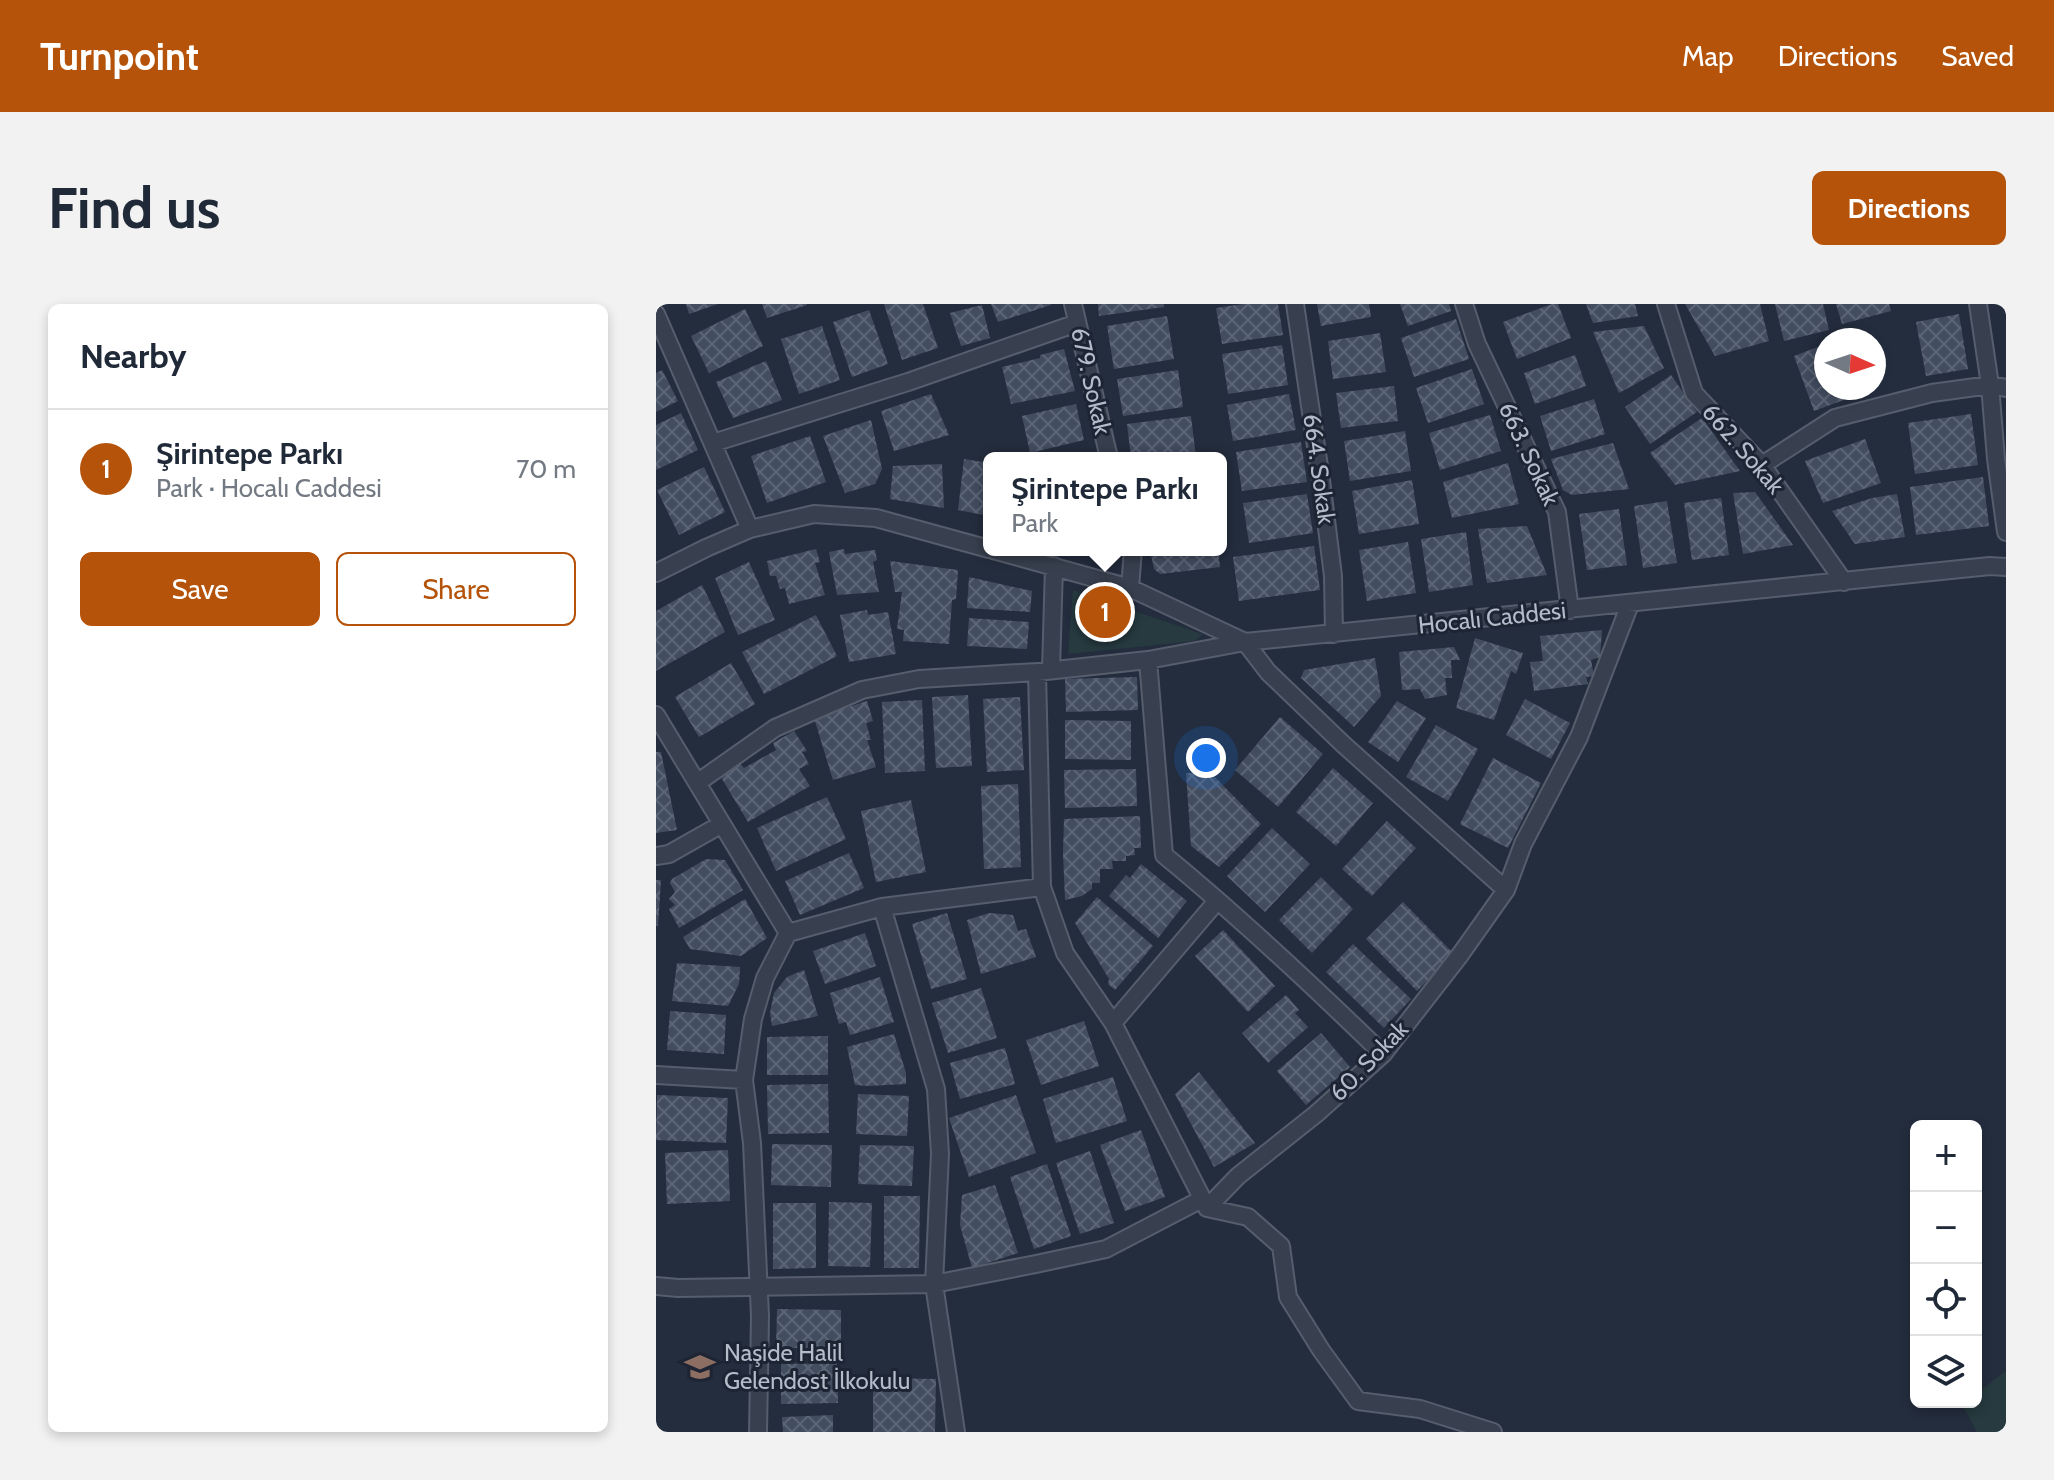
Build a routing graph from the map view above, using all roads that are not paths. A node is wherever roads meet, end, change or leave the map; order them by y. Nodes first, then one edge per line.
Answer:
1 (1073, 304) edge
2 (1295, 304) edge
3 (1464, 304) edge
4 (1666, 304) edge
5 (1978, 304) edge
6 (656, 314) edge
7 (1077, 323) junction
8 (1998, 387) edge
9 (713, 443) junction
10 (1108, 452) edge
11 (1762, 465) junction
12 (750, 529) junction
13 (2006, 532) edge
14 (983, 547) edge
15 (1017, 556) edge
16 (1133, 556) edge
17 (1054, 566) junction
18 (2006, 567) edge
19 (656, 573) edge
20 (1844, 582) junction
21 (1130, 588) junction
22 (1630, 604) junction
23 (1570, 610) junction
24 (1334, 634) junction
25 (1245, 642) junction
26 (1148, 660) junction
27 (1044, 671) junction
28 (656, 715) edge
29 (697, 783) junction
30 (722, 824) junction
31 (656, 856) edge
32 (1042, 887) junction
33 (1506, 890) junction
34 (1216, 899) junction
35 (882, 907) junction
36 (788, 933) junction
37 (1113, 1023) junction
38 (1383, 1054) junction
39 (656, 1075) edge
40 (744, 1080) junction
41 (1204, 1204) junction
42 (934, 1284) junction
43 (656, 1286) edge
44 (759, 1286) junction
45 (758, 1432) edge
46 (956, 1432) edge
47 (1493, 1432) edge

1 - 7 street, 679. Sokak
2 - 24 street, 664. Sokak
3 - 23 street, 663. Sokak
4 - 11 street, 662. Sokak
5 - 8 street
6 - 9 street
7 - 9 street
7 - 10 street, 679. Sokak
8 - 11 street
8 - 13 street
9 - 12 street
11 - 20 street, 662. Sokak
12 - 14 street
12 - 19 street
15 - 17 street
16 - 21 street
17 - 21 street
17 - 27 street
18 - 20 street, Hocalı Caddesi
20 - 22 street, Hocalı Caddesi
21 - 25 street
22 - 23 street, Hocalı Caddesi
22 - 33 street, 60. Sokak
23 - 24 street, Hocalı Caddesi
24 - 25 street, Hocalı Caddesi
25 - 26 street, Hocalı Caddesi
25 - 33 street
26 - 27 street, Hocalı Caddesi
26 - 34 street
27 - 29 street, Hocalı Caddesi
27 - 32 street
28 - 29 street
29 - 30 street
30 - 31 street
30 - 36 street
32 - 35 street
32 - 37 street
33 - 38 street, 60. Sokak
34 - 37 street
34 - 38 street
35 - 36 street
35 - 42 street
36 - 40 street
37 - 41 street
38 - 41 street, 60. Sokak
39 - 40 street
40 - 44 street
41 - 42 street, 60. Sokak
41 - 47 street
42 - 44 street, 60. Sokak
42 - 46 street
43 - 44 street, 60. Sokak
44 - 45 street

